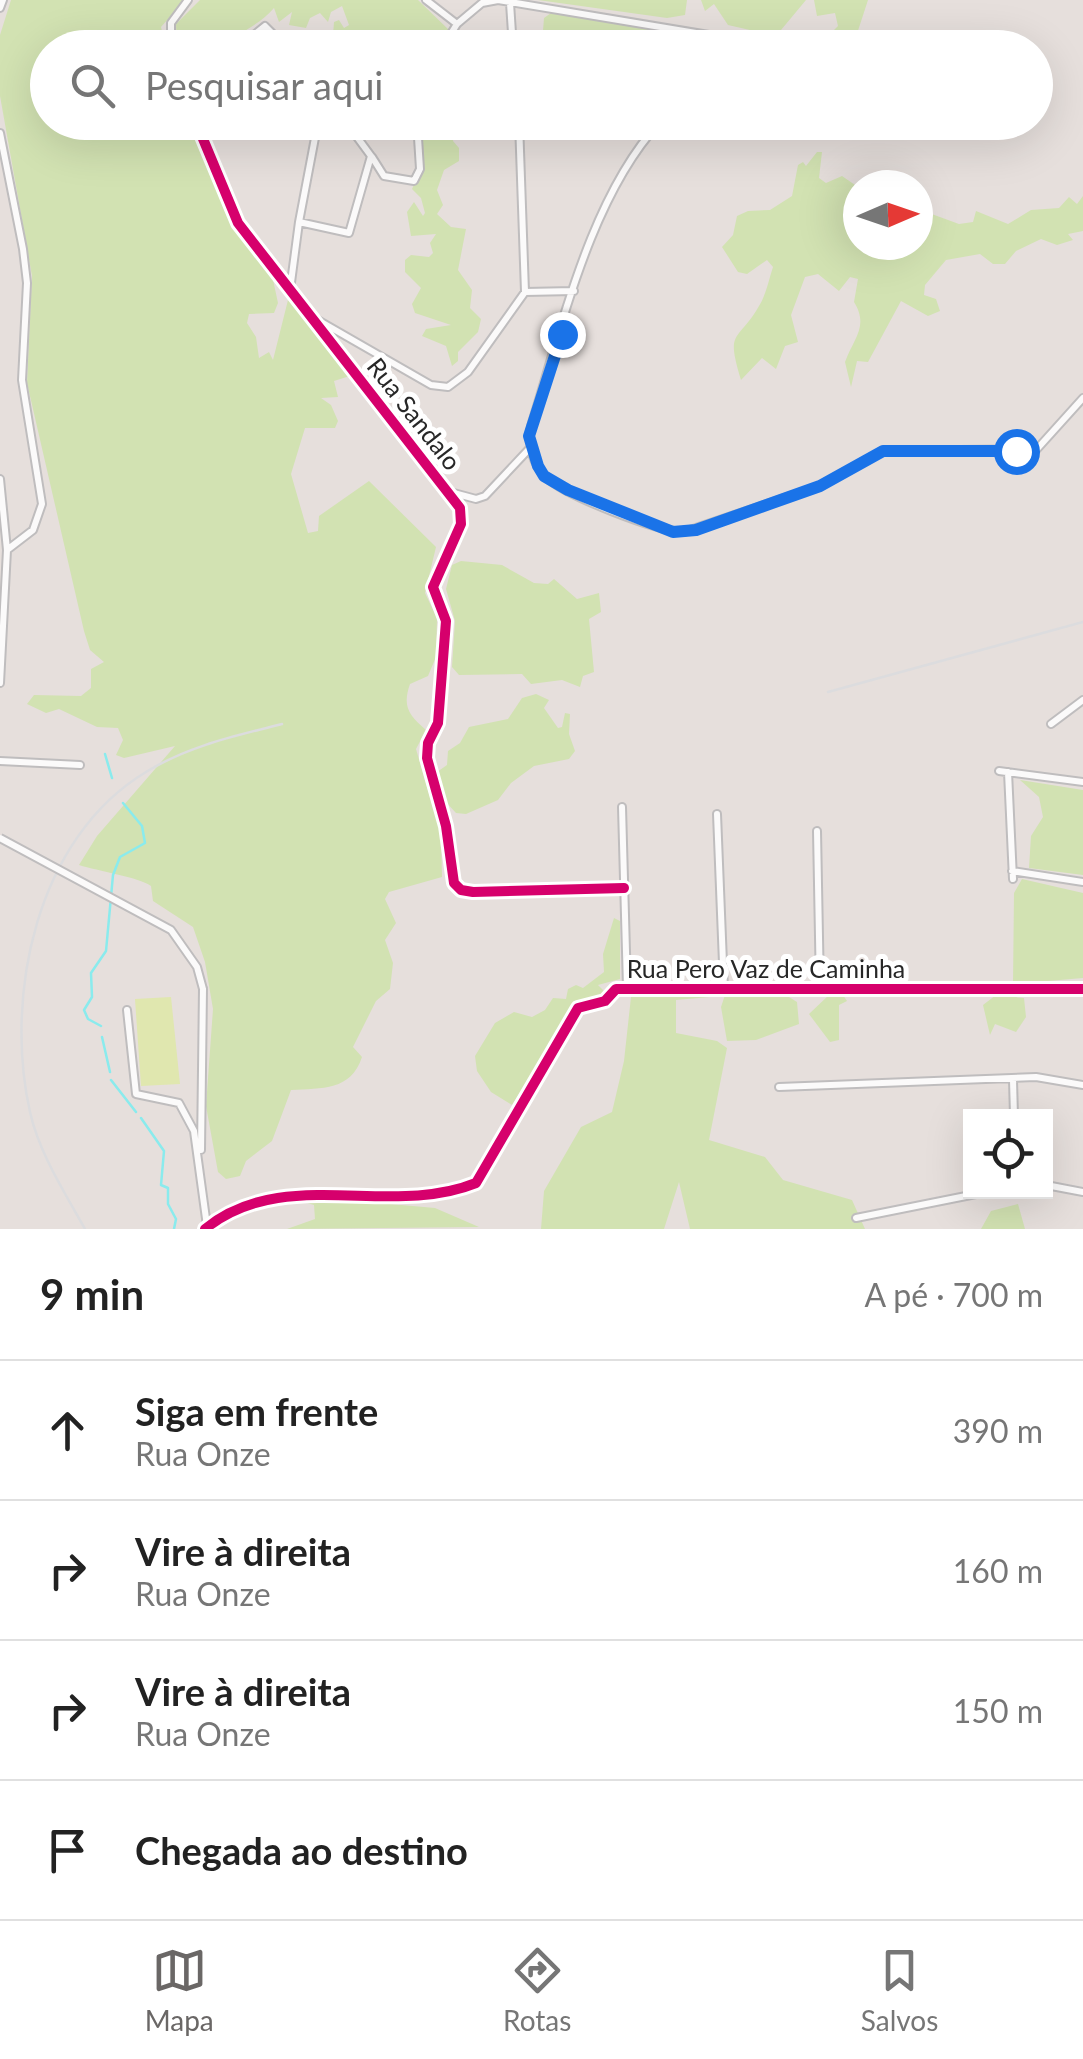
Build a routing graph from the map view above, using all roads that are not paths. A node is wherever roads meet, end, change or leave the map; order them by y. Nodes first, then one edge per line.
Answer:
1 (4, 0) edge
2 (188, 0) edge
3 (426, 0) edge
4 (510, 3) junction
5 (0, 8) edge
6 (458, 24) junction
7 (172, 30) edge
8 (454, 30) edge
9 (512, 30) edge
10 (676, 30) edge
11 (0, 134) edge
12 (203, 140) edge
13 (315, 140) edge
14 (360, 140) edge
15 (419, 140) edge
16 (520, 140) edge
17 (646, 140) edge
18 (372, 156) junction
19 (299, 222) junction
20 (574, 291) junction
21 (290, 292) junction
22 (526, 292) junction
23 (311, 316) junction
24 (1083, 398) edge
25 (530, 448) junction
26 (0, 480) edge
27 (449, 492) junction
28 (8, 550) junction
29 (2, 645) edge
30 (0, 682) edge
31 (1083, 700) edge
32 (1052, 724) dead end
33 (0, 761) edge
34 (80, 765) dead end
35 (999, 772) dead end
36 (1008, 772) junction
37 (1083, 782) edge
38 (622, 807) dead end
39 (716, 814) dead end
40 (817, 831) dead end
41 (0, 838) edge
42 (1083, 882) edge
43 (624, 888) junction
44 (627, 988) junction
45 (724, 988) junction
46 (1083, 989) edge
47 (820, 990) junction
48 (127, 1010) dead end
49 (1013, 1080) junction
50 (1083, 1085) edge
51 (779, 1087) dead end
52 (1014, 1109) edge
53 (200, 1161) junction
54 (1053, 1187) edge
55 (1083, 1192) edge
56 (963, 1197) edge
57 (856, 1218) dead end
58 (206, 1228) edge

1 - 5 street
2 - 7 street
3 - 6 street
4 - 6 street
4 - 9 street
4 - 10 street
6 - 8 street
11 - 28 street
12 - 21 street, Rua Sandalo
13 - 19 street
14 - 18 street
15 - 18 street
16 - 22 street
17 - 20 street
18 - 19 street
19 - 21 street
20 - 22 street
20 - 25 street
21 - 23 street, Rua Sandalo
22 - 23 street
23 - 27 street, Rua Sandalo
24 - 25 street
25 - 27 street
26 - 28 street
27 - 43 street, Rua Sandalo
28 - 29 street
29 - 30 street
31 - 32 street
33 - 34 street
35 - 36 street
36 - 37 street
36 - 42 street
38 - 43 street
39 - 45 street
40 - 47 street
41 - 53 street, bridge
43 - 44 street
44 - 45 street, Rua Pero Vaz de Caminha
44 - 58 street, Rua Pero Vaz de Caminha
45 - 47 street, Rua Pero Vaz de Caminha
46 - 47 street, Rua Pero Vaz de Caminha
48 - 53 street
49 - 50 street
49 - 51 street
49 - 52 street
53 - 58 street
54 - 55 street
56 - 57 street

